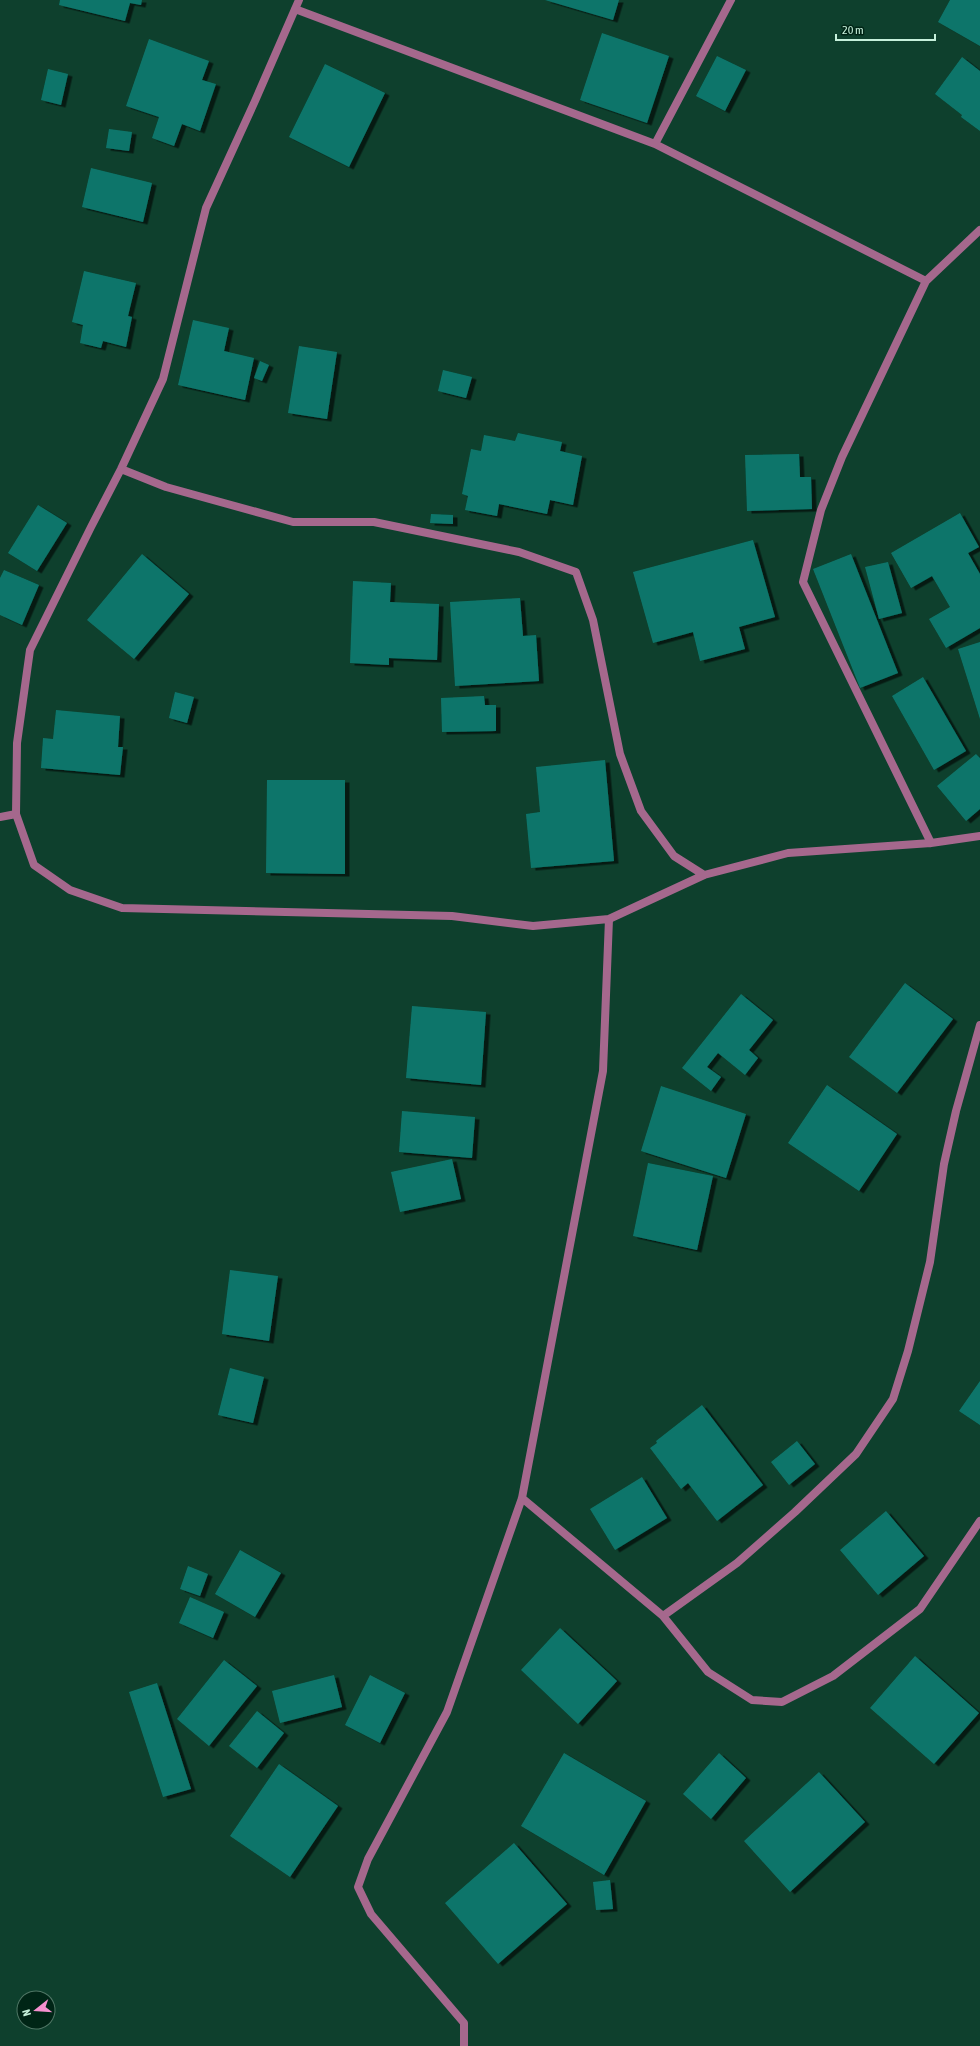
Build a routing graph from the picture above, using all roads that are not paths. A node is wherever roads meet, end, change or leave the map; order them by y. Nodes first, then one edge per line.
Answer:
1 (299, 0) edge
2 (731, 0) edge
3 (295, 9) junction
4 (655, 144) junction
5 (980, 230) edge
6 (926, 281) junction
7 (121, 469) junction
8 (16, 814) junction
9 (0, 817) edge
10 (980, 836) edge
11 (931, 843) junction
12 (704, 875) junction
13 (609, 919) junction
14 (980, 1025) edge
15 (522, 1498) junction
16 (980, 1521) edge
17 (663, 1616) junction
18 (464, 2046) edge

1 - 3 street
2 - 4 street
3 - 4 street
3 - 7 street
4 - 6 street
5 - 6 street
6 - 11 street
7 - 8 street
7 - 12 street
8 - 9 street
8 - 13 street
10 - 11 street
11 - 12 street
12 - 13 street
13 - 15 street
14 - 17 street
15 - 17 street
15 - 18 street
16 - 17 street

